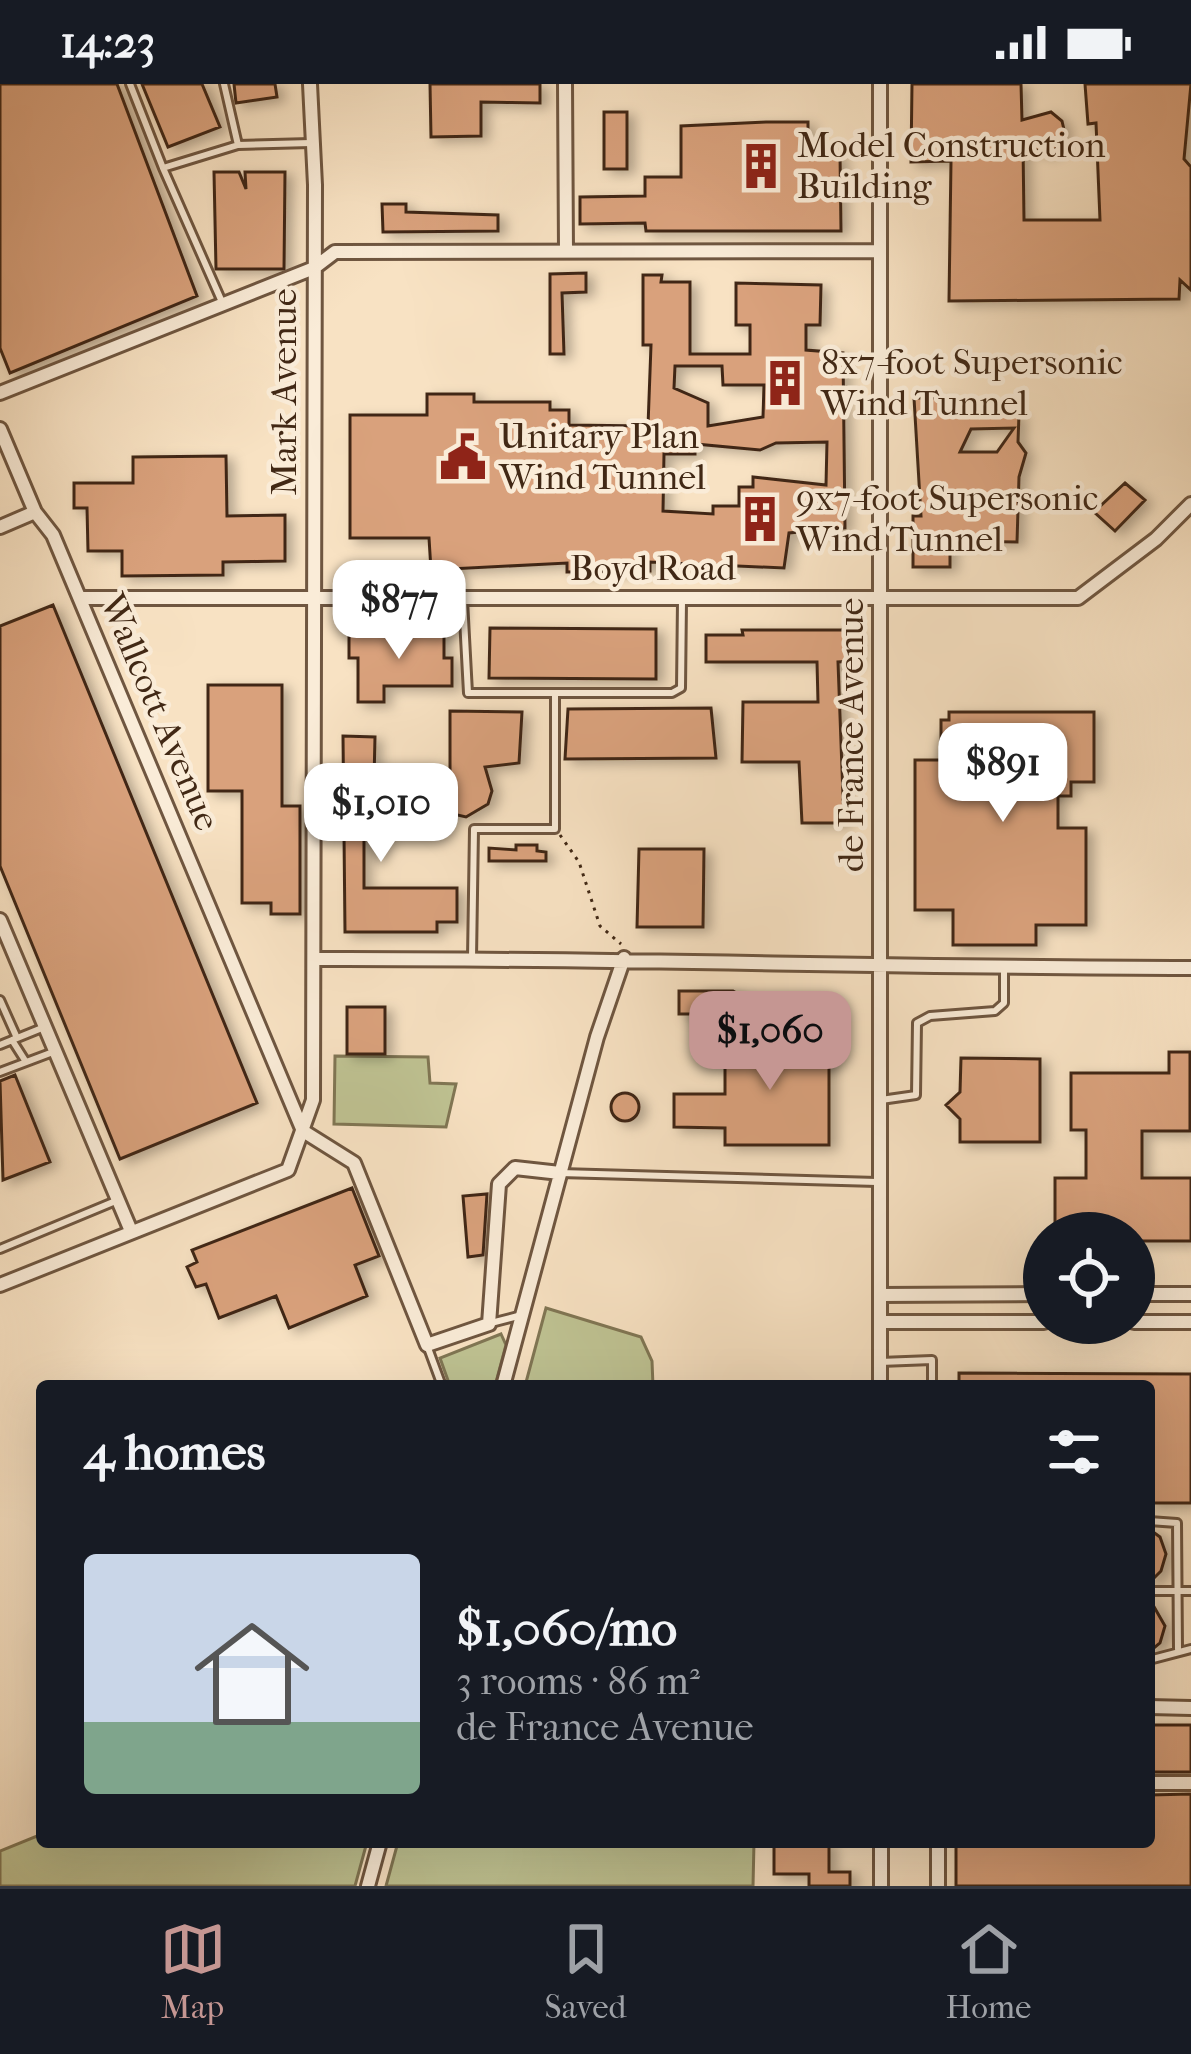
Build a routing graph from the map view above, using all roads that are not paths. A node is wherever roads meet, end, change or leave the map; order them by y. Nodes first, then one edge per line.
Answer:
1 (130, 84) edge
2 (224, 84) edge
3 (310, 84) edge
4 (565, 84) edge
5 (880, 84) edge
6 (314, 143) junction
7 (238, 145) junction
8 (163, 168) junction
9 (566, 250) junction
10 (880, 250) junction
11 (314, 268) junction
12 (223, 303) junction
13 (0, 393) edge
14 (0, 429) edge
15 (1191, 504) edge
16 (35, 512) junction
17 (0, 527) edge
18 (80, 598) junction
19 (314, 598) junction
20 (463, 598) junction
21 (682, 598) junction
22 (882, 598) junction
23 (555, 694) junction
24 (0, 920) edge
25 (8, 939) junction
26 (0, 953) edge
27 (472, 958) junction
28 (624, 958) junction
29 (316, 959) junction
30 (1191, 968) edge
31 (881, 969) junction
32 (1004, 969) junction
33 (0, 1000) edge
34 (45, 1026) junction
35 (15, 1039) junction
36 (0, 1045) edge
37 (55, 1051) junction
38 (26, 1062) junction
39 (0, 1072) edge
40 (880, 1100) junction
41 (303, 1131) junction
42 (560, 1173) junction
43 (880, 1182) junction
44 (118, 1200) junction
45 (131, 1232) junction
46 (0, 1249) edge
47 (0, 1286) edge
48 (1023, 1294) edge
49 (1155, 1294) edge
50 (1191, 1294) edge
51 (880, 1295) junction
52 (522, 1315) junction
53 (880, 1322) junction
54 (1023, 1322) edge
55 (1155, 1322) edge
56 (1191, 1322) edge
57 (489, 1324) junction
58 (427, 1345) junction
59 (880, 1362) junction
60 (440, 1380) edge
61 (505, 1380) edge
62 (880, 1380) edge
63 (932, 1380) edge
64 (1155, 1521) edge
65 (1155, 1591) edge
66 (1178, 1591) junction
67 (1191, 1591) edge
68 (1178, 1649) junction
69 (1191, 1649) edge
70 (1155, 1658) edge
71 (1155, 1707) edge
72 (1191, 1708) edge
73 (1155, 1783) edge
74 (1191, 1783) edge
75 (378, 1848) edge
76 (881, 1848) edge
77 (938, 1848) edge
78 (368, 1886) edge
79 (881, 1886) edge
80 (938, 1886) edge

1 - 8 lane
2 - 7 lane
3 - 6 street, Mark Avenue
4 - 9 street
5 - 10 street, de France Avenue
6 - 7 lane
6 - 11 street, Mark Avenue
7 - 8 lane
8 - 12 lane
9 - 10 street
9 - 11 street
10 - 22 street, de France Avenue
11 - 12 street
11 - 19 street, Mark Avenue
12 - 13 street
14 - 16 street, Wallcott Avenue
15 - 22 street, Boyd Road
16 - 17 street
16 - 18 street, Wallcott Avenue
18 - 19 street, Boyd Road
18 - 41 street, Wallcott Avenue
19 - 20 street, Boyd Road
19 - 29 street, Mark Avenue
20 - 21 street, Boyd Road
20 - 23 lane
21 - 22 street, Boyd Road
21 - 23 lane
22 - 31 street, de France Avenue
23 - 27 lane
24 - 25 street
25 - 26 lane
25 - 34 street
27 - 28 street
27 - 29 street
28 - 31 street
28 - 42 street
29 - 41 street, Mark Avenue
30 - 32 street
31 - 32 street
31 - 40 street, de France Avenue
32 - 40 lane
33 - 35 lane
34 - 35 lane
34 - 37 street
35 - 36 lane
35 - 38 lane
37 - 38 lane
37 - 44 street
38 - 39 lane
40 - 43 street, de France Avenue
41 - 45 street
41 - 58 street
42 - 43 lane
42 - 52 street
42 - 57 street
43 - 51 street, de France Avenue
44 - 45 street
44 - 46 lane
45 - 47 street
48 - 51 street
49 - 50 street
51 - 53 street, de France Avenue
52 - 57 lane
52 - 61 street
53 - 54 street
53 - 59 street, de France Avenue
55 - 56 street
57 - 58 street
58 - 60 lane
59 - 62 street, de France Avenue
59 - 63 lane
64 - 66 lane
65 - 66 lane
66 - 67 lane
66 - 68 lane
68 - 69 lane
68 - 70 lane
71 - 72 street
73 - 74 street
75 - 78 street
76 - 79 street
77 - 80 street

